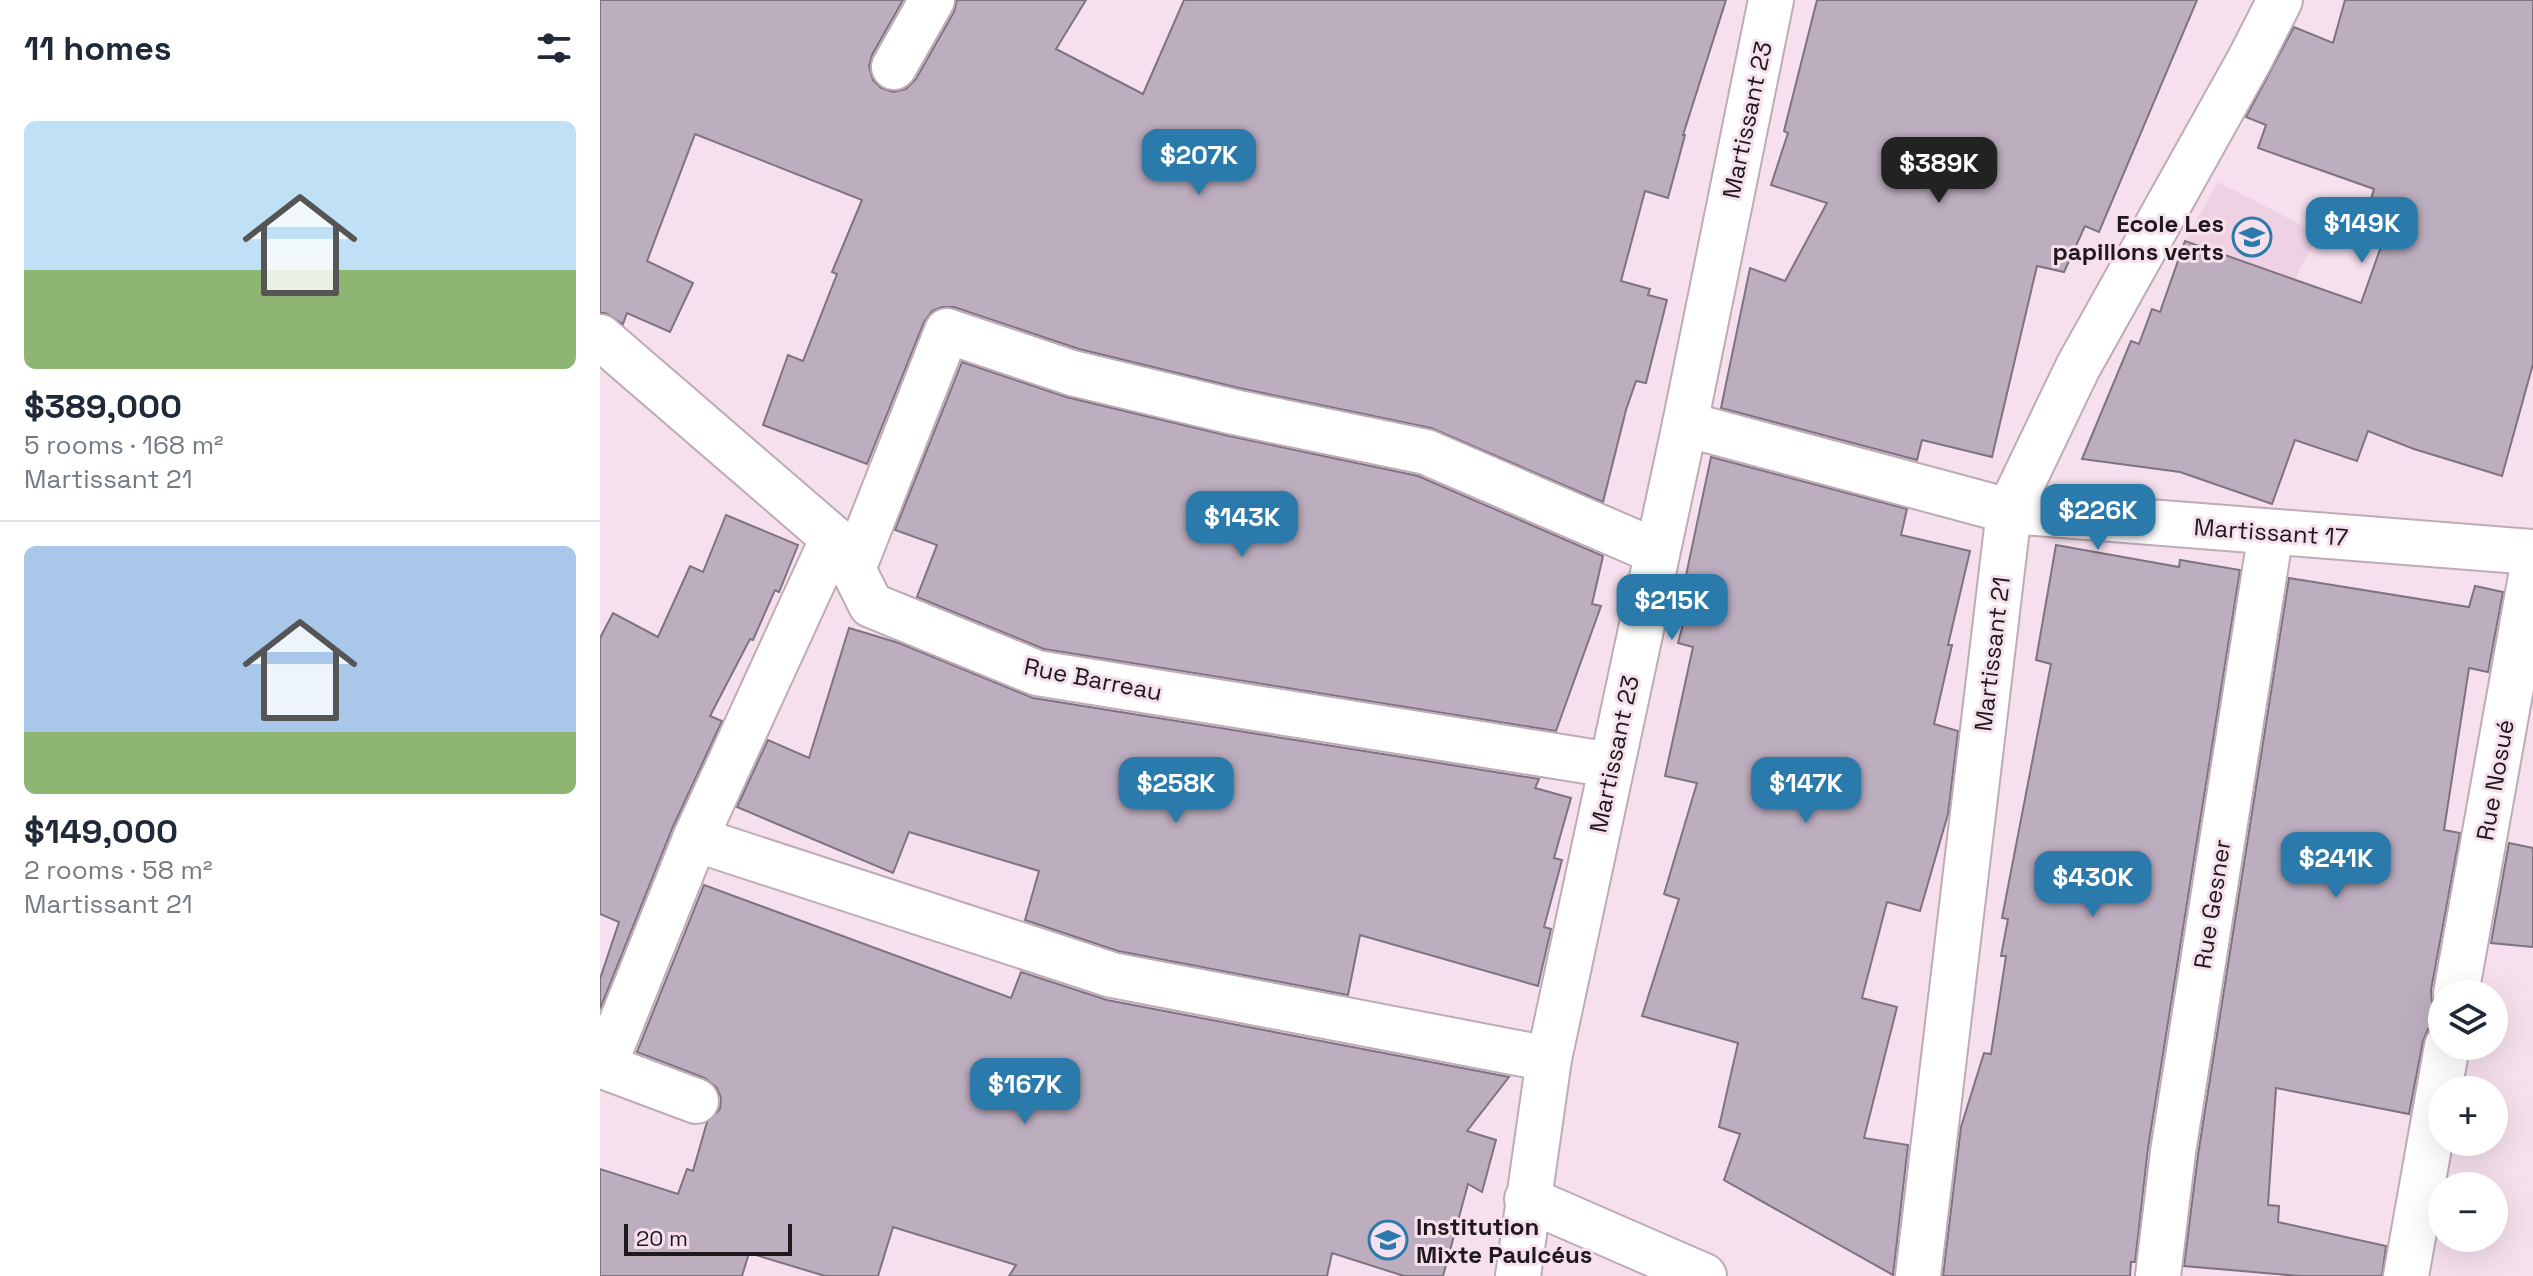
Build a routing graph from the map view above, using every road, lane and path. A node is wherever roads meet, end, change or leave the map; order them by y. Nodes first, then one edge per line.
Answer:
1 (932, 0) edge
2 (1771, 0) edge
3 (2280, 0) edge
4 (894, 67) dead end
5 (600, 337) edge
6 (1685, 424) junction
7 (2009, 511) junction
8 (2271, 532) junction
9 (1657, 552) junction
10 (2533, 552) edge
11 (843, 553) junction
12 (2533, 565) edge
13 (1611, 765) junction
14 (695, 839) junction
15 (2459, 980) edge
16 (1549, 1059) junction
17 (2445, 1060) edge
18 (602, 1066) edge
19 (696, 1101) dead end
20 (1527, 1199) junction
21 (1518, 1276) edge
22 (1704, 1276) edge
23 (1918, 1276) edge
24 (2158, 1276) edge
25 (2406, 1276) edge

1 - 4 street
2 - 6 street, Martissant 23
3 - 7 street, Martissant 21
5 - 11 street, Rue Barreau
6 - 7 street, Martissant 17
6 - 9 street, Martissant 23
7 - 8 street, Martissant 17
7 - 23 street, Martissant 21
8 - 10 street, Martissant 17
8 - 24 street, Rue Gesner
9 - 11 street
9 - 13 street, Martissant 23
11 - 13 street, Rue Barreau
11 - 14 street
12 - 15 street, Rue Nosué
13 - 16 street, Martissant 23
14 - 16 street
14 - 18 street
16 - 20 street, Martissant 23
17 - 25 street
18 - 19 street
20 - 21 street, Martissant 23
20 - 22 street

